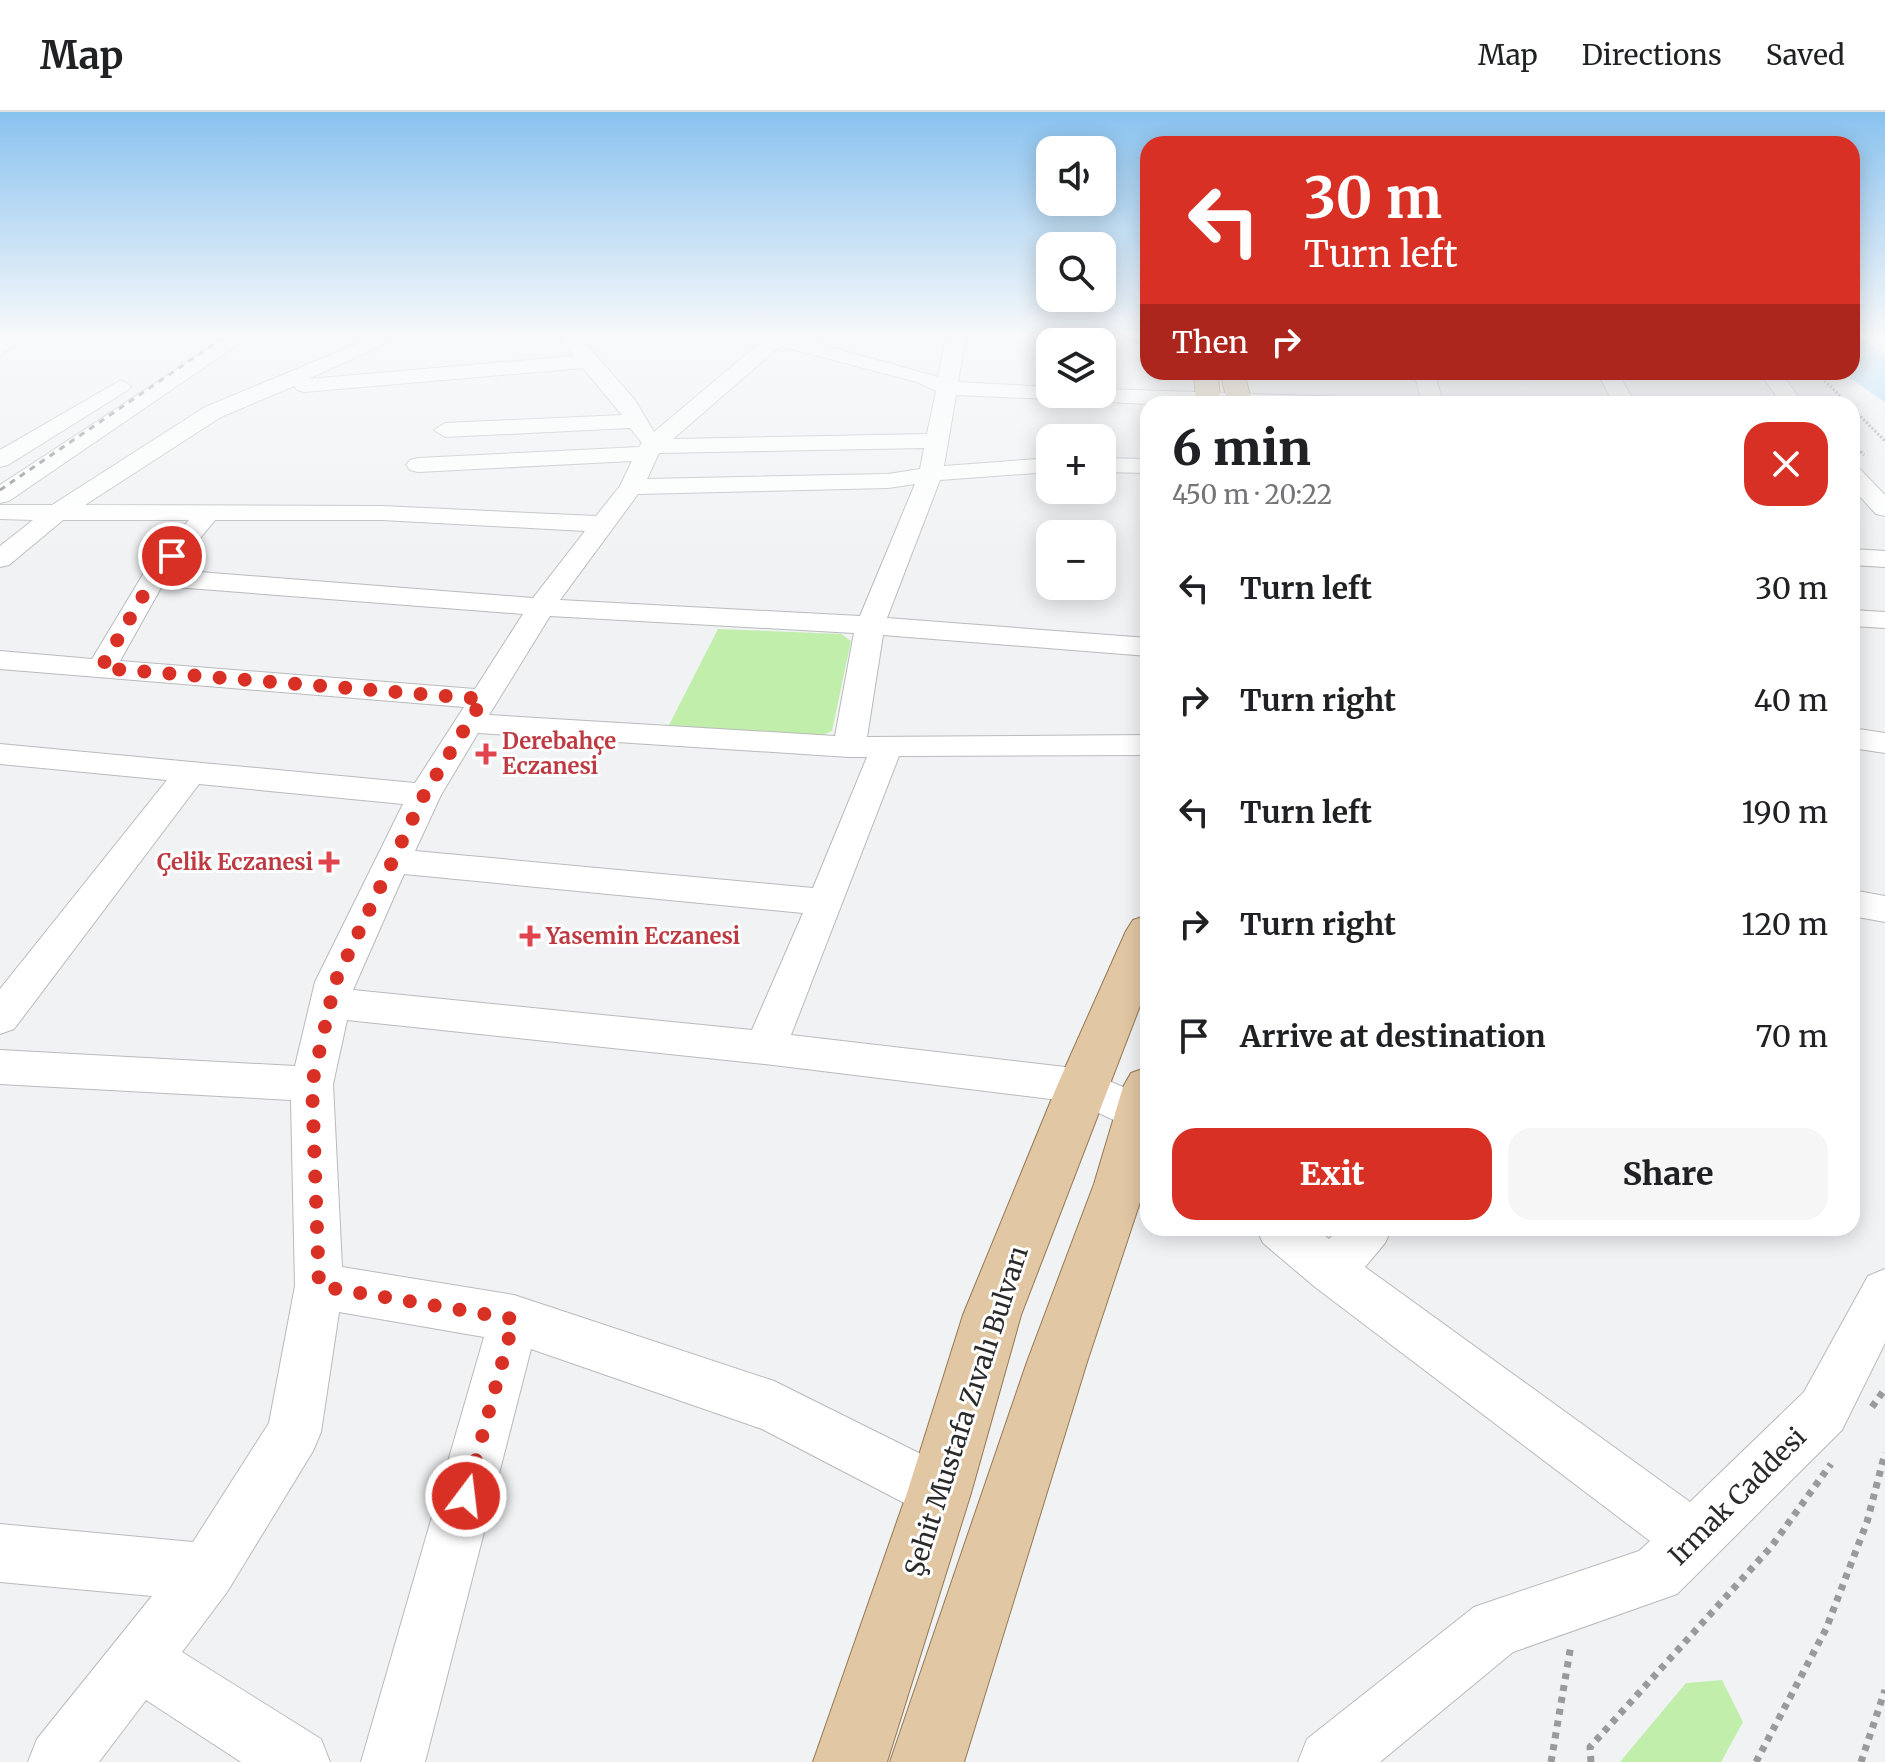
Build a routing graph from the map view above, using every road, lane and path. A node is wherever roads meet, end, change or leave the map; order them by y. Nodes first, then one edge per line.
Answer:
1 (77, 413) edge
2 (125, 413) edge
3 (211, 413) edge
4 (631, 413) edge
5 (680, 413) edge
6 (942, 413) edge
7 (455, 414) joint
8 (1860, 416) edge
9 (645, 440) junction
10 (937, 441) junction
11 (1885, 441) edge
12 (0, 460) edge
13 (1116, 465) edge
14 (1036, 466) edge
15 (1140, 466) edge
16 (931, 474) junction
17 (409, 477) junction
18 (631, 487) junction
19 (0, 496) edge
20 (0, 512) edge
21 (56, 513) junction
22 (208, 513) junction
23 (382, 513) junction
24 (603, 524) junction
25 (1860, 557) edge
26 (0, 559) edge
27 (1885, 559) edge
28 (154, 577) junction
29 (541, 607) junction
30 (1860, 618) edge
31 (1885, 620) edge
32 (870, 625) junction
33 (1140, 646) edge
34 (0, 660) edge
35 (101, 668) junction
36 (475, 711) junction
37 (1860, 739) edge
38 (1885, 743) edge
39 (1140, 745) edge
40 (887, 746) junction
41 (849, 747) junction
42 (0, 754) edge
43 (190, 773) junction
44 (424, 795) junction
45 (392, 861) junction
46 (826, 902) junction
47 (1860, 904) edge
48 (1885, 909) edge
49 (1140, 950) edge
50 (330, 1003) junction
51 (0, 1018) edge
52 (765, 1048) junction
53 (0, 1067) edge
54 (312, 1084) junction
55 (1082, 1086) junction
56 (1140, 1104) edge
57 (1140, 1124) edge
58 (1290, 1236) edge
59 (1361, 1236) edge
60 (1332, 1271) junction
61 (319, 1286) junction
62 (1885, 1292) edge
63 (514, 1319) junction
64 (1885, 1389) edge
65 (1867, 1413) dead end
66 (1841, 1450) dead end
67 (1885, 1453) edge
68 (939, 1493) junction
69 (1694, 1539) junction
70 (0, 1553) edge
71 (207, 1572) junction
72 (1578, 1601) junction
73 (140, 1660) junction
74 (1885, 1690) edge
75 (60, 1762) edge
76 (298, 1762) edge
77 (393, 1762) edge
78 (850, 1762) edge
79 (927, 1762) edge
80 (1330, 1762) edge
81 (1551, 1762) edge
82 (1591, 1762) edge
83 (1756, 1762) edge
84 (1861, 1762) edge

1 - 12 street
2 - 19 street
3 - 21 street
4 - 9 street
5 - 9 street
6 - 10 street
7 - 9 street
7 - 17 street
8 - 11 path
9 - 10 street
9 - 17 street
9 - 18 street
10 - 16 street
13 - 15 street
14 - 16 street
16 - 18 street
16 - 32 street
17 - 23 street
18 - 24 street
20 - 21 street
21 - 22 street
21 - 26 street
22 - 23 street
22 - 28 street
23 - 24 street
24 - 29 street
25 - 27 street
28 - 29 street
28 - 35 street
29 - 32 street
29 - 36 street
30 - 31 street
32 - 33 street
32 - 41 street
34 - 35 street
35 - 36 street
36 - 41 street
36 - 44 street
37 - 38 street
39 - 40 street
40 - 41 street
40 - 46 street
42 - 43 street
43 - 44 street
43 - 51 street
44 - 45 street
45 - 46 street
45 - 50 street
46 - 52 street
47 - 48 street
49 - 55 main road, Şehit Mustafa Zıvalı Bulvarı
50 - 52 street
50 - 54 street
52 - 55 street
53 - 54 street
54 - 61 street
55 - 56 street
55 - 68 main road, Şehit Mustafa Zıvalı Bulvarı
57 - 79 main road
58 - 60 street
59 - 60 street
60 - 69 street
61 - 63 street
61 - 71 street
62 - 69 street, Irmak Caddesi
63 - 68 street
63 - 77 street
64 - 65 path
66 - 82 path
67 - 83 path
68 - 78 main road, Şehit Mustafa Zıvalı Bulvarı
69 - 72 street, Irmak Caddesi
70 - 71 street
71 - 73 street
72 - 80 street, Irmak Caddesi
72 - 81 path
73 - 75 street
73 - 76 street
74 - 84 path

